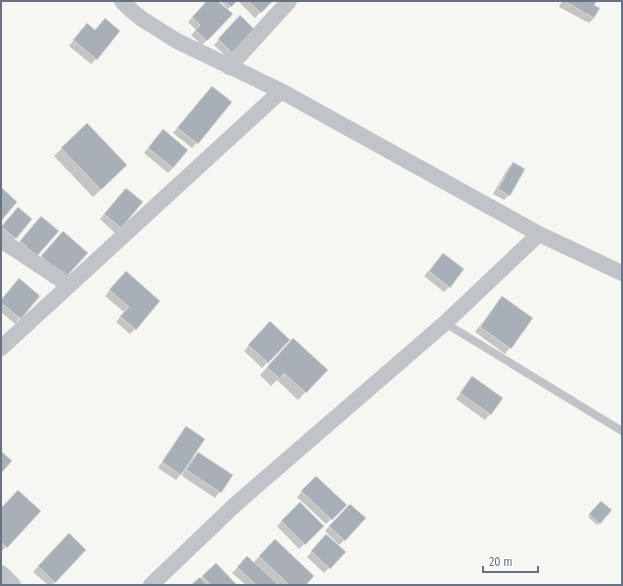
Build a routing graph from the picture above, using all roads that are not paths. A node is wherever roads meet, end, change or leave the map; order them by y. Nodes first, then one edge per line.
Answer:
1 (122, 1) edge
2 (289, 1) edge
3 (229, 67) junction
4 (281, 91) junction
5 (539, 234) junction
6 (1, 240) edge
7 (622, 273) edge
8 (69, 285) junction
9 (445, 323) junction
10 (1, 348) edge
11 (622, 431) edge
12 (1, 573) edge
13 (13, 585) edge
14 (151, 585) edge

1 - 3 street
2 - 3 street
3 - 4 street
4 - 5 street
4 - 8 street
5 - 7 street
5 - 9 street
6 - 8 street
8 - 10 street
9 - 11 lane
9 - 14 street
12 - 13 street

